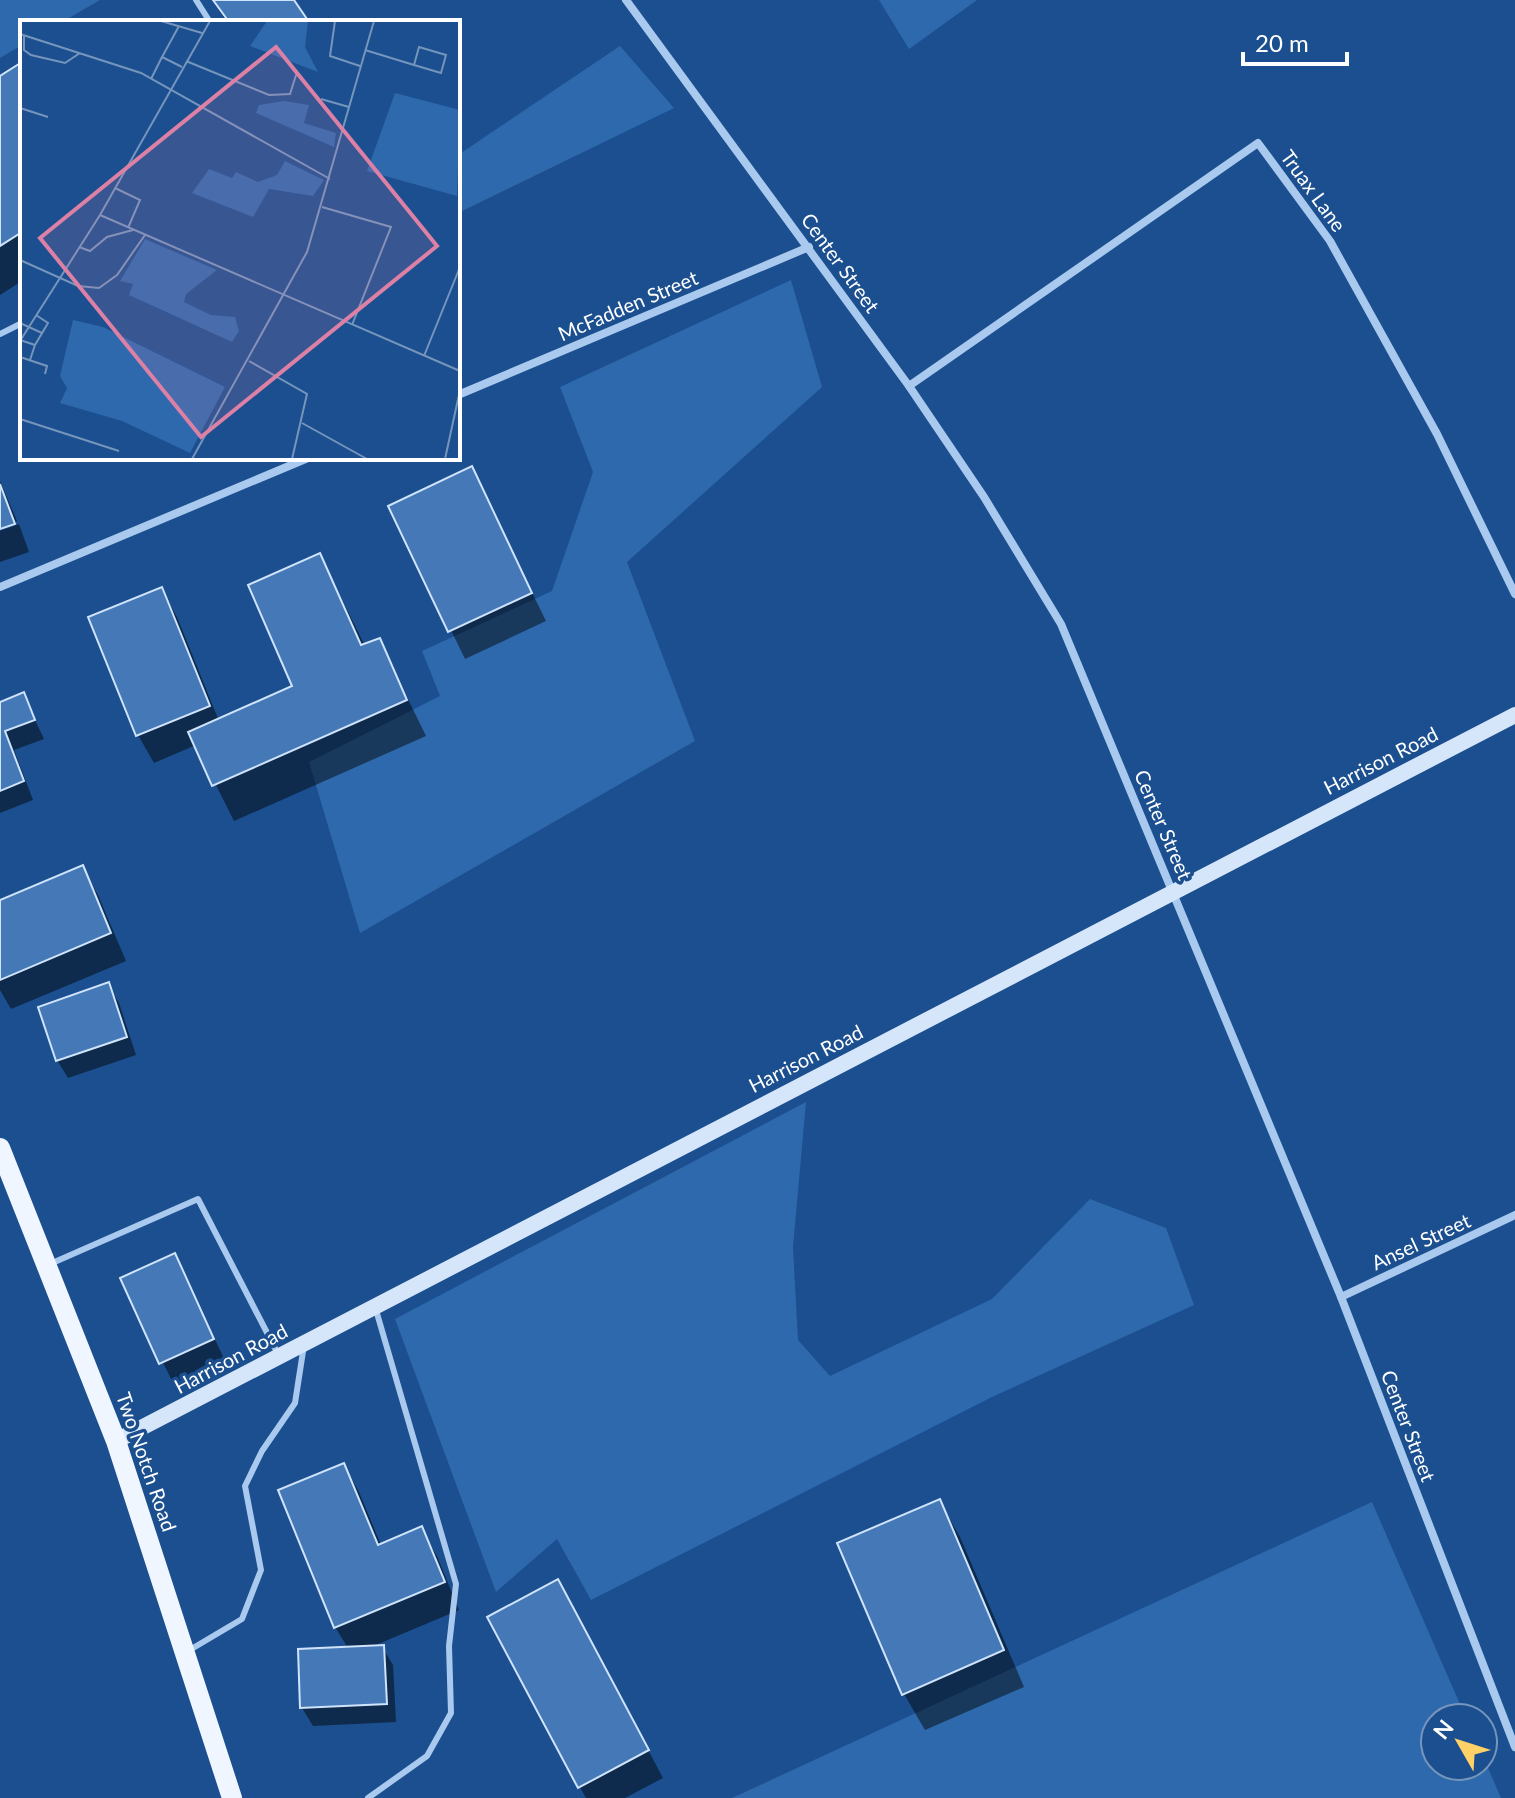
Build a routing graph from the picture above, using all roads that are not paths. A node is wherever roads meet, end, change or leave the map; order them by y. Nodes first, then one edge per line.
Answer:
1 (196, 0) edge
2 (626, 0) edge
3 (209, 20) edge
4 (809, 247) junction
5 (20, 324) edge
6 (0, 334) edge
7 (909, 386) junction
8 (460, 394) edge
9 (303, 460) edge
10 (0, 587) edge
11 (1515, 594) edge
12 (1515, 715) edge
13 (1173, 891) junction
14 (0, 1148) edge
15 (1515, 1215) edge
16 (47, 1266) junction
17 (1341, 1297) junction
18 (375, 1306) junction
19 (305, 1343) junction
20 (280, 1356) junction
21 (116, 1441) junction
22 (185, 1653) junction
23 (1515, 1747) edge
24 (232, 1798) edge
25 (368, 1798) edge

1 - 3 lane
2 - 4 street, Center Street
4 - 7 street, Center Street
4 - 8 street, McFadden Street
5 - 6 lane
7 - 11 street, Truax Lane
7 - 13 street, Center Street
9 - 10 street
12 - 13 street, Harrison Road
13 - 17 street, Center Street
13 - 18 street, Harrison Road
14 - 16 main road, Two Notch Road
15 - 17 street, Ansel Street
16 - 20 lane
16 - 21 main road, Two Notch Road
17 - 23 street, Center Street
18 - 19 street, Harrison Road
18 - 25 lane
19 - 20 street, Harrison Road
19 - 22 lane
20 - 21 street, Harrison Road
21 - 22 main road, Two Notch Road
22 - 24 main road, Two Notch Road

